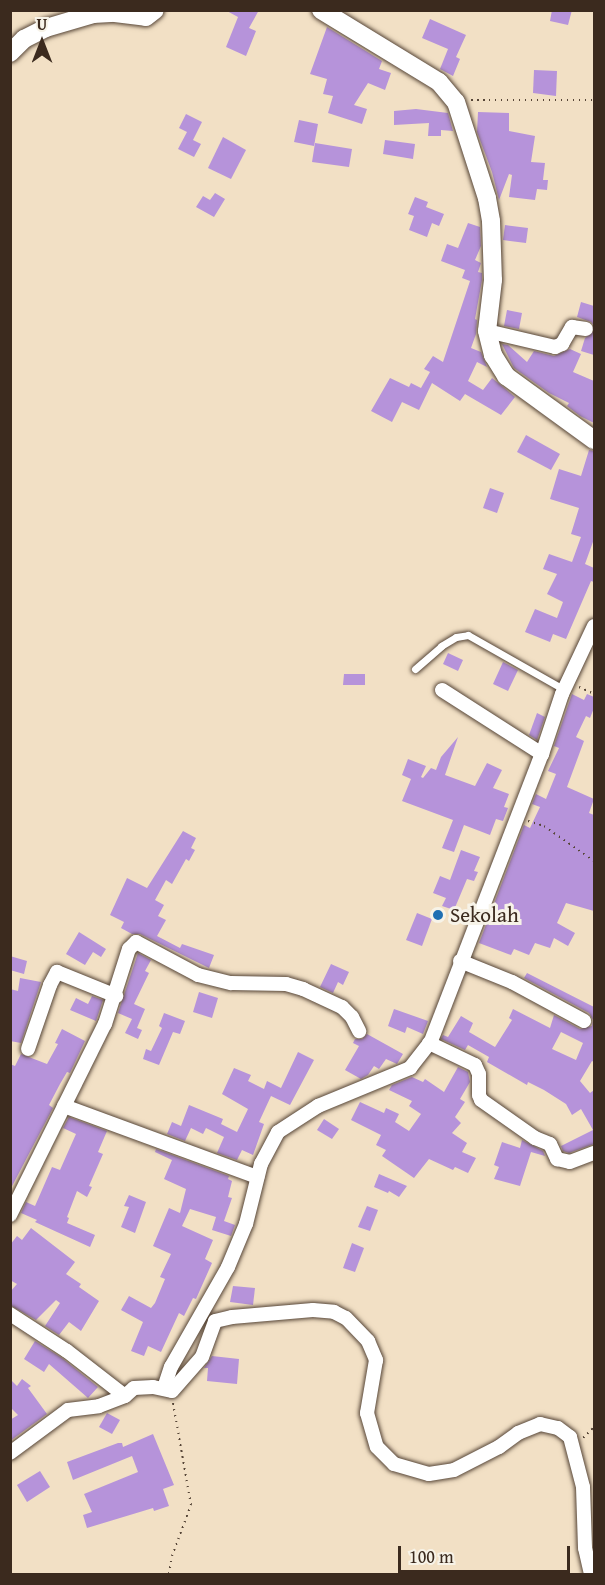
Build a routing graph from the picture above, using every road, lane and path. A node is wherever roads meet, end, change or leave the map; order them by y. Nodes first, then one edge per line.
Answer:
1 (155, 10) edge
2 (321, 10) edge
3 (348, 18) edge
4 (10, 53) edge
5 (594, 100) edge
6 (456, 102) junction
7 (586, 329) dead end
8 (487, 331) junction
9 (594, 440) edge
10 (594, 626) edge
11 (415, 669) dead end
12 (567, 686) junction
13 (442, 690) dead end
14 (594, 694) edge
15 (543, 754) junction
16 (516, 818) junction
17 (594, 861) edge
18 (460, 962) junction
19 (116, 996) junction
20 (584, 1021) dead end
21 (360, 1031) dead end
22 (429, 1043) junction
23 (28, 1049) dead end
24 (64, 1106) junction
25 (594, 1153) edge
26 (257, 1177) junction
27 (10, 1215) edge
28 (10, 1314) edge
29 (168, 1390) junction
30 (125, 1396) junction
31 (594, 1426) edge
32 (574, 1445) junction
33 (10, 1453) edge
34 (169, 1575) edge
35 (591, 1575) edge

1 - 4 street
2 - 3 street
3 - 6 street
5 - 6 path
6 - 8 street
7 - 8 street
8 - 9 street
10 - 12 street
11 - 12 lane
12 - 14 path
12 - 15 street
13 - 15 street
15 - 16 street
16 - 17 path
16 - 18 street
18 - 20 street
18 - 22 street
19 - 21 street
19 - 23 street
19 - 24 street
22 - 25 street
22 - 26 street
24 - 26 street
24 - 27 street
26 - 29 street
28 - 30 street
29 - 30 street
29 - 32 street
29 - 34 path
30 - 33 street
31 - 32 path
32 - 35 street

